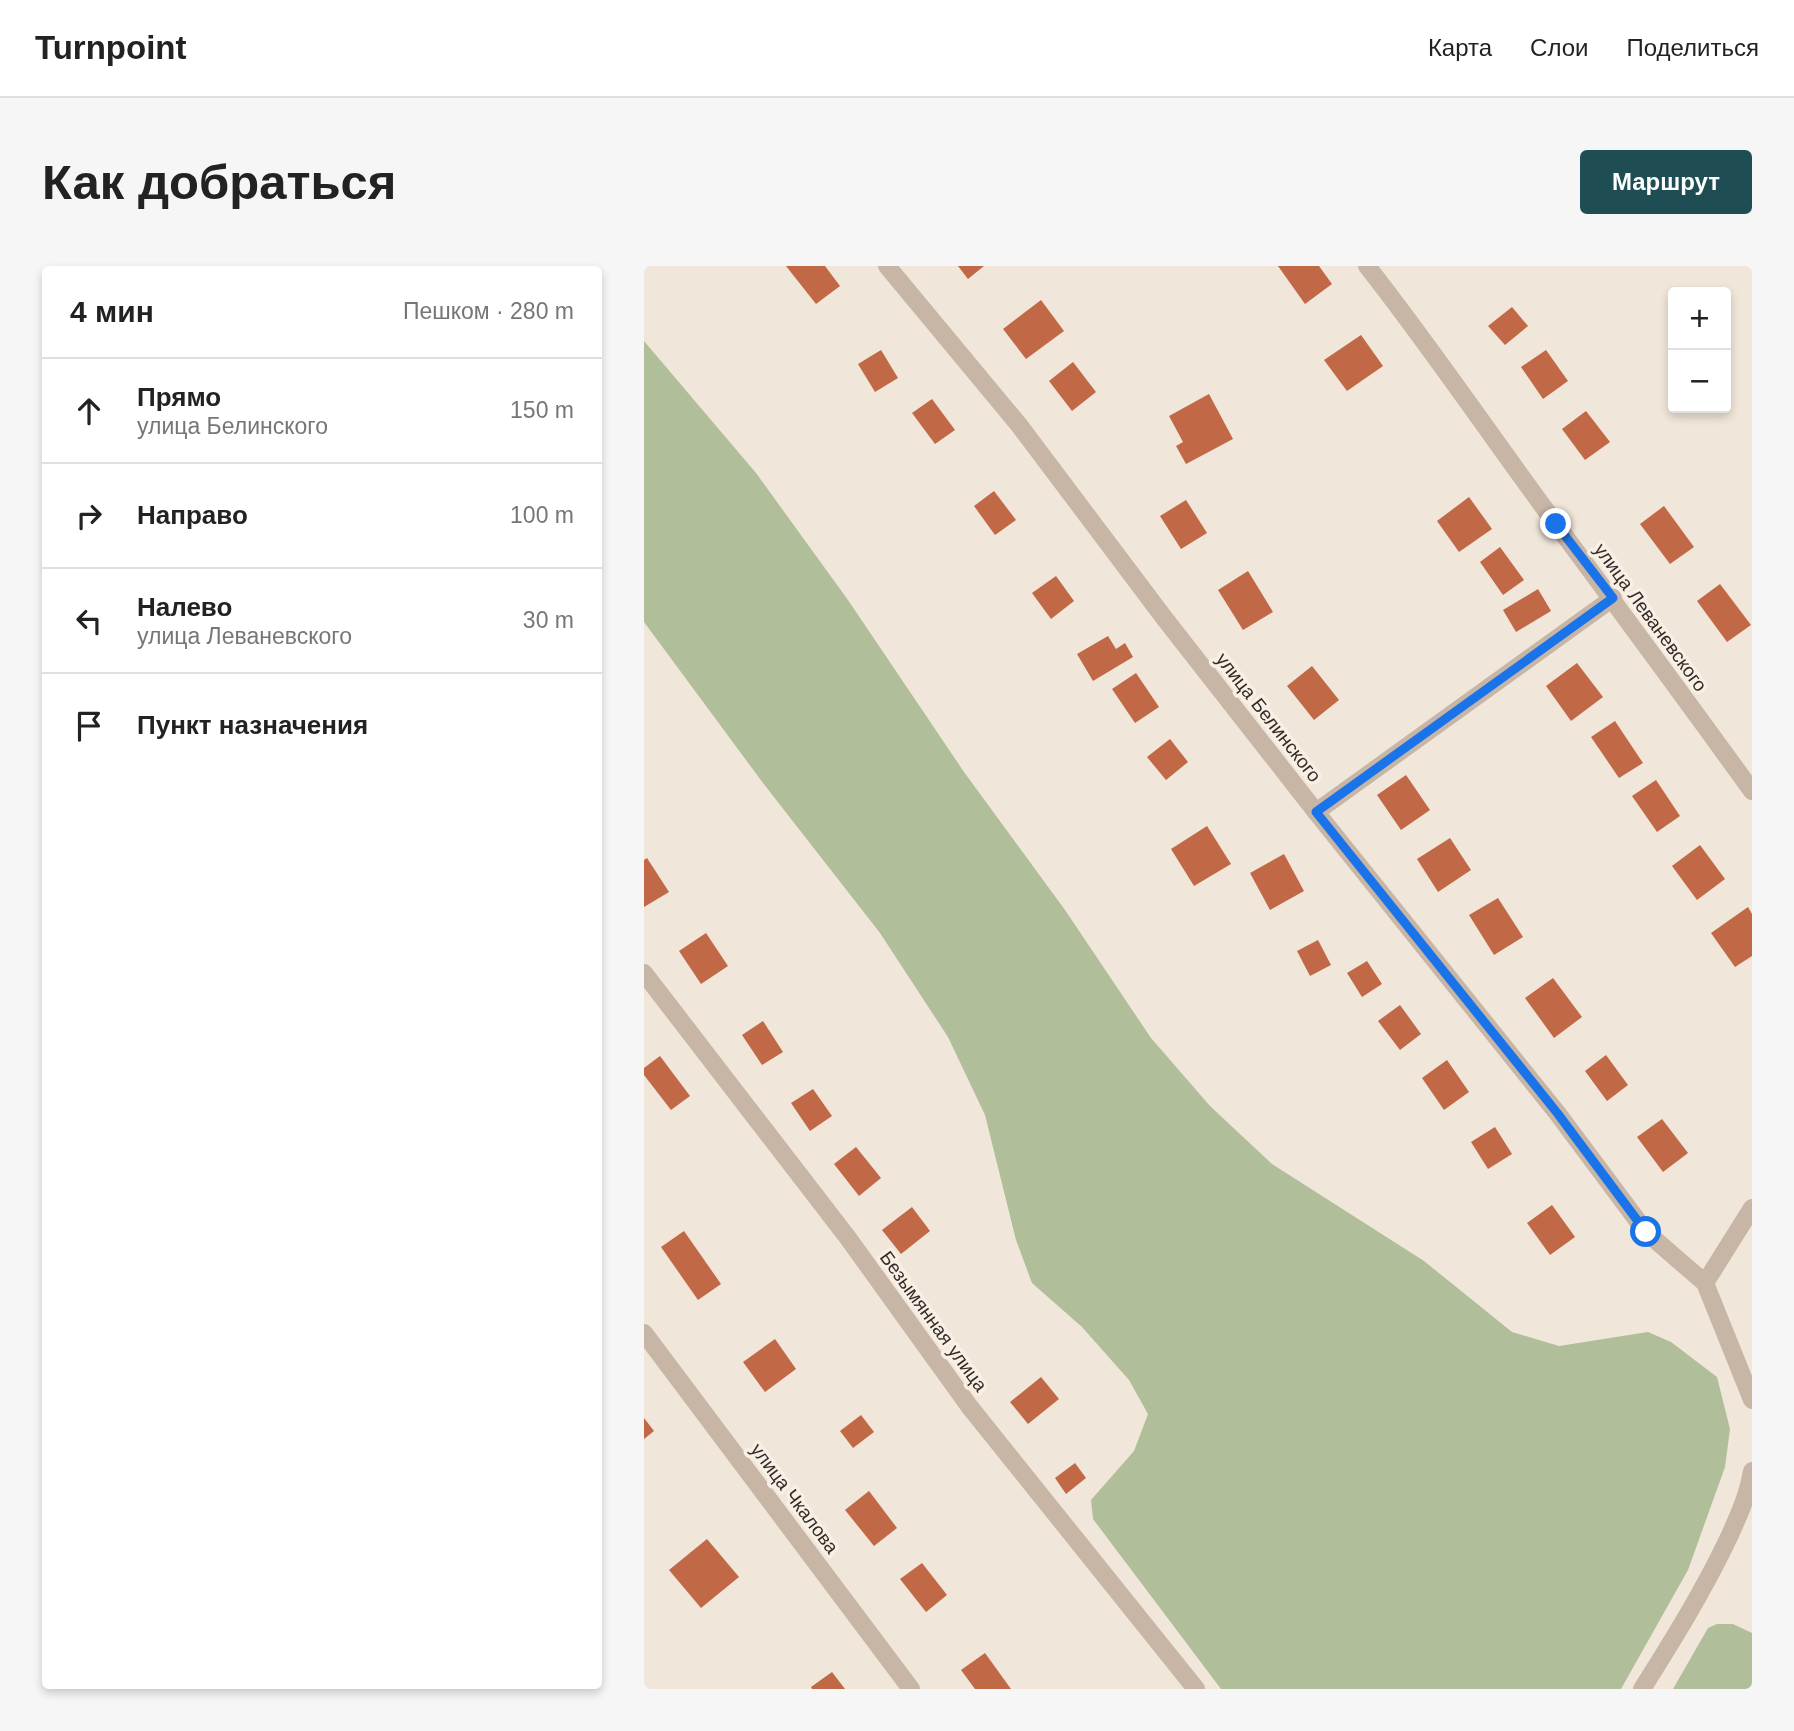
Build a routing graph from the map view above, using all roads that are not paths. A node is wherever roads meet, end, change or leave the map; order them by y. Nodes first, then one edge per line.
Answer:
1 (887, 266) edge
2 (1367, 266) edge
3 (1613, 598) junction
4 (1752, 791) edge
5 (1316, 812) junction
6 (644, 973) edge
7 (1752, 1208) edge
8 (1705, 1283) junction
9 (644, 1333) edge
10 (1752, 1400) edge
11 (1752, 1471) edge
12 (911, 1689) edge
13 (1196, 1689) edge
14 (1642, 1689) edge

1 - 5 street, улица Белинского
2 - 3 street, улица Леваневского
3 - 4 street, улица Леваневского
3 - 5 street
5 - 8 street, улица Белинского
6 - 13 street, Безымянная улица
7 - 8 street
8 - 10 street
9 - 12 street, улица Чкалова
11 - 14 street

